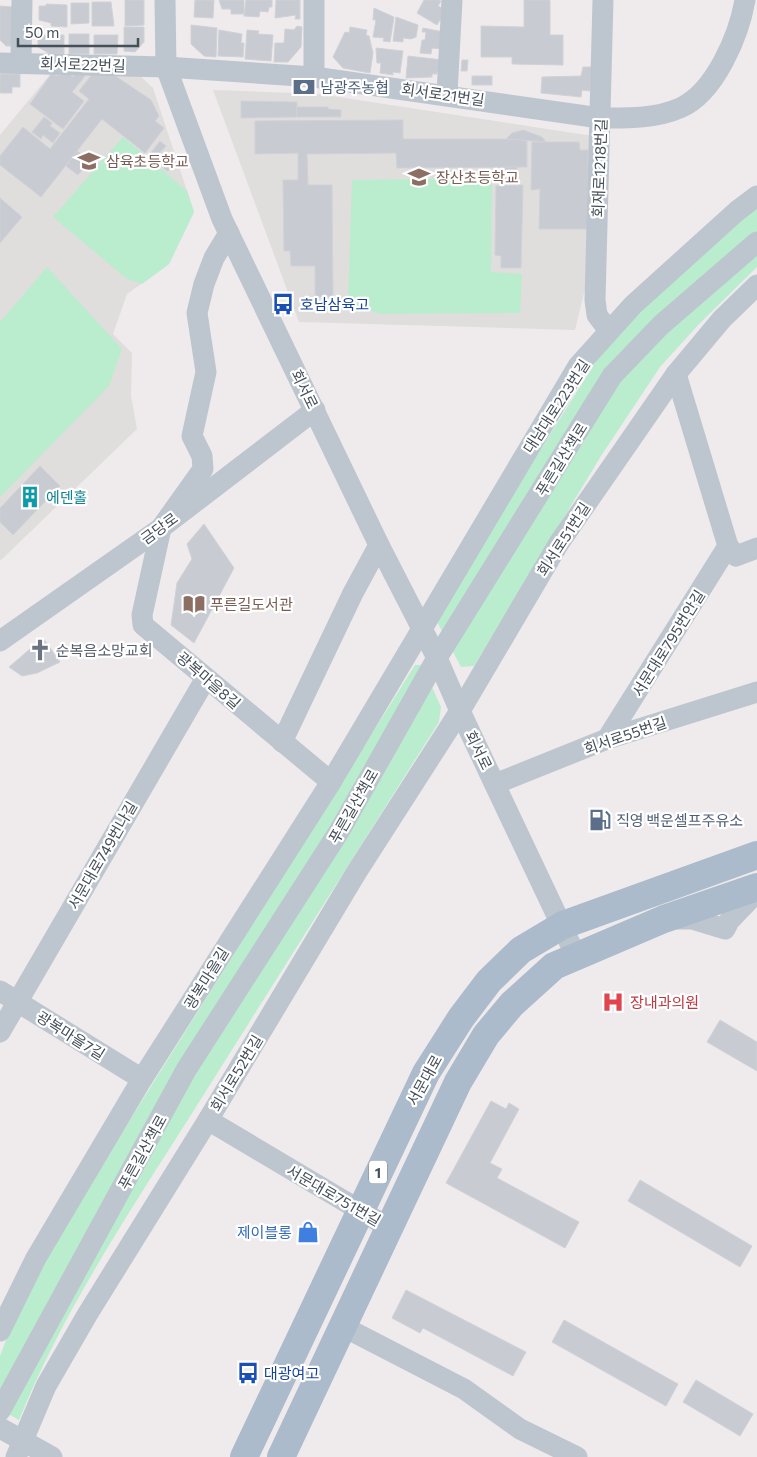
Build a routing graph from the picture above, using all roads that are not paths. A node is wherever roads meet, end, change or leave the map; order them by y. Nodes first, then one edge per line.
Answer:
1 (22, 0) edge
2 (165, 0) edge
3 (314, 0) edge
4 (452, 0) edge
5 (602, 0) edge
6 (745, 0) edge
7 (21, 62) junction
8 (0, 63) edge
9 (166, 67) junction
10 (314, 76) junction
11 (447, 94) junction
12 (600, 118) junction
13 (757, 196) edge
14 (229, 233) junction
15 (757, 242) edge
16 (757, 285) edge
17 (609, 331) junction
18 (676, 374) junction
19 (315, 410) junction
20 (161, 528) junction
21 (379, 545) junction
22 (728, 546) junction
23 (757, 548) edge
24 (422, 631) junction
25 (0, 640) edge
26 (437, 658) junction
27 (206, 678) junction
28 (757, 692) edge
29 (460, 711) junction
30 (607, 739) junction
31 (282, 742) junction
32 (331, 782) junction
33 (495, 784) junction
34 (757, 855) edge
35 (757, 886) edge
36 (757, 892) edge
37 (664, 919) junction
38 (563, 925) junction
39 (576, 956) junction
40 (8, 996) edge
41 (0, 1032) edge
42 (142, 1078) junction
43 (208, 1120) junction
44 (360, 1210) junction
45 (388, 1227) junction
46 (342, 1326) junction
47 (0, 1331) edge
48 (0, 1411) edge
49 (0, 1428) edge
50 (20, 1449) edge
51 (52, 1457) edge
52 (244, 1457) edge
53 (281, 1457) edge
54 (577, 1457) edge

1 - 7 street
2 - 9 street, 회서로
3 - 10 street
4 - 11 street
5 - 12 street, 회재로1218번길
6 - 12 street, 회서로21번길
7 - 8 street, 회서로22번길
7 - 9 street, 회서로22번길
9 - 10 street, 회서로21번길
9 - 14 street, 회서로
10 - 11 street, 회서로21번길
11 - 12 street, 회서로21번길
12 - 17 street, 회재로1218번길
13 - 17 street, 대남대로223번길
14 - 19 street, 회서로
14 - 20 street
15 - 26 street, 푸른길산책로
16 - 18 street, 회서로51번길
17 - 24 street, 대남대로223번길
18 - 22 street
18 - 29 street, 회서로51번길
19 - 20 street, 금당로
19 - 21 street, 회서로
20 - 25 street, 금당로
20 - 27 street, 광복마을8길
21 - 24 street, 회서로
21 - 31 street
22 - 23 street
22 - 30 street, 서문대로795번안길
24 - 26 street, 회서로
24 - 32 street, 광복마을길
26 - 29 street, 회서로
26 - 48 street, 푸른길산책로
27 - 31 street, 광복마을8길
27 - 40 street, 서문대로749번나길
28 - 30 street, 회서로55번길
29 - 33 street, 회서로
29 - 43 street, 회서로52번길
30 - 33 street, 회서로55번길
31 - 32 street, 광복마을8길
32 - 42 street, 광복마을길
33 - 38 street, 회서로
34 - 38 main road, 서문대로 / 1
35 - 37 main road, 서문대로 / 1
36 - 37 street
37 - 39 main road, 서문대로 / 1
38 - 39 street, 회서로
38 - 44 main road, 서문대로 / 1
39 - 45 main road, 서문대로 / 1
40 - 41 street, 서문대로749번나길
40 - 42 street, 광복마을7길
42 - 47 street, 광복마을길
43 - 44 street, 서문대로751번길
43 - 50 street, 회서로52번길
44 - 45 street, 서문대로751번길
44 - 52 main road, 서문대로 / 1
45 - 46 main road, 서문대로 / 1
46 - 53 main road, 서문대로 / 1
46 - 54 street
49 - 50 street
50 - 51 street

